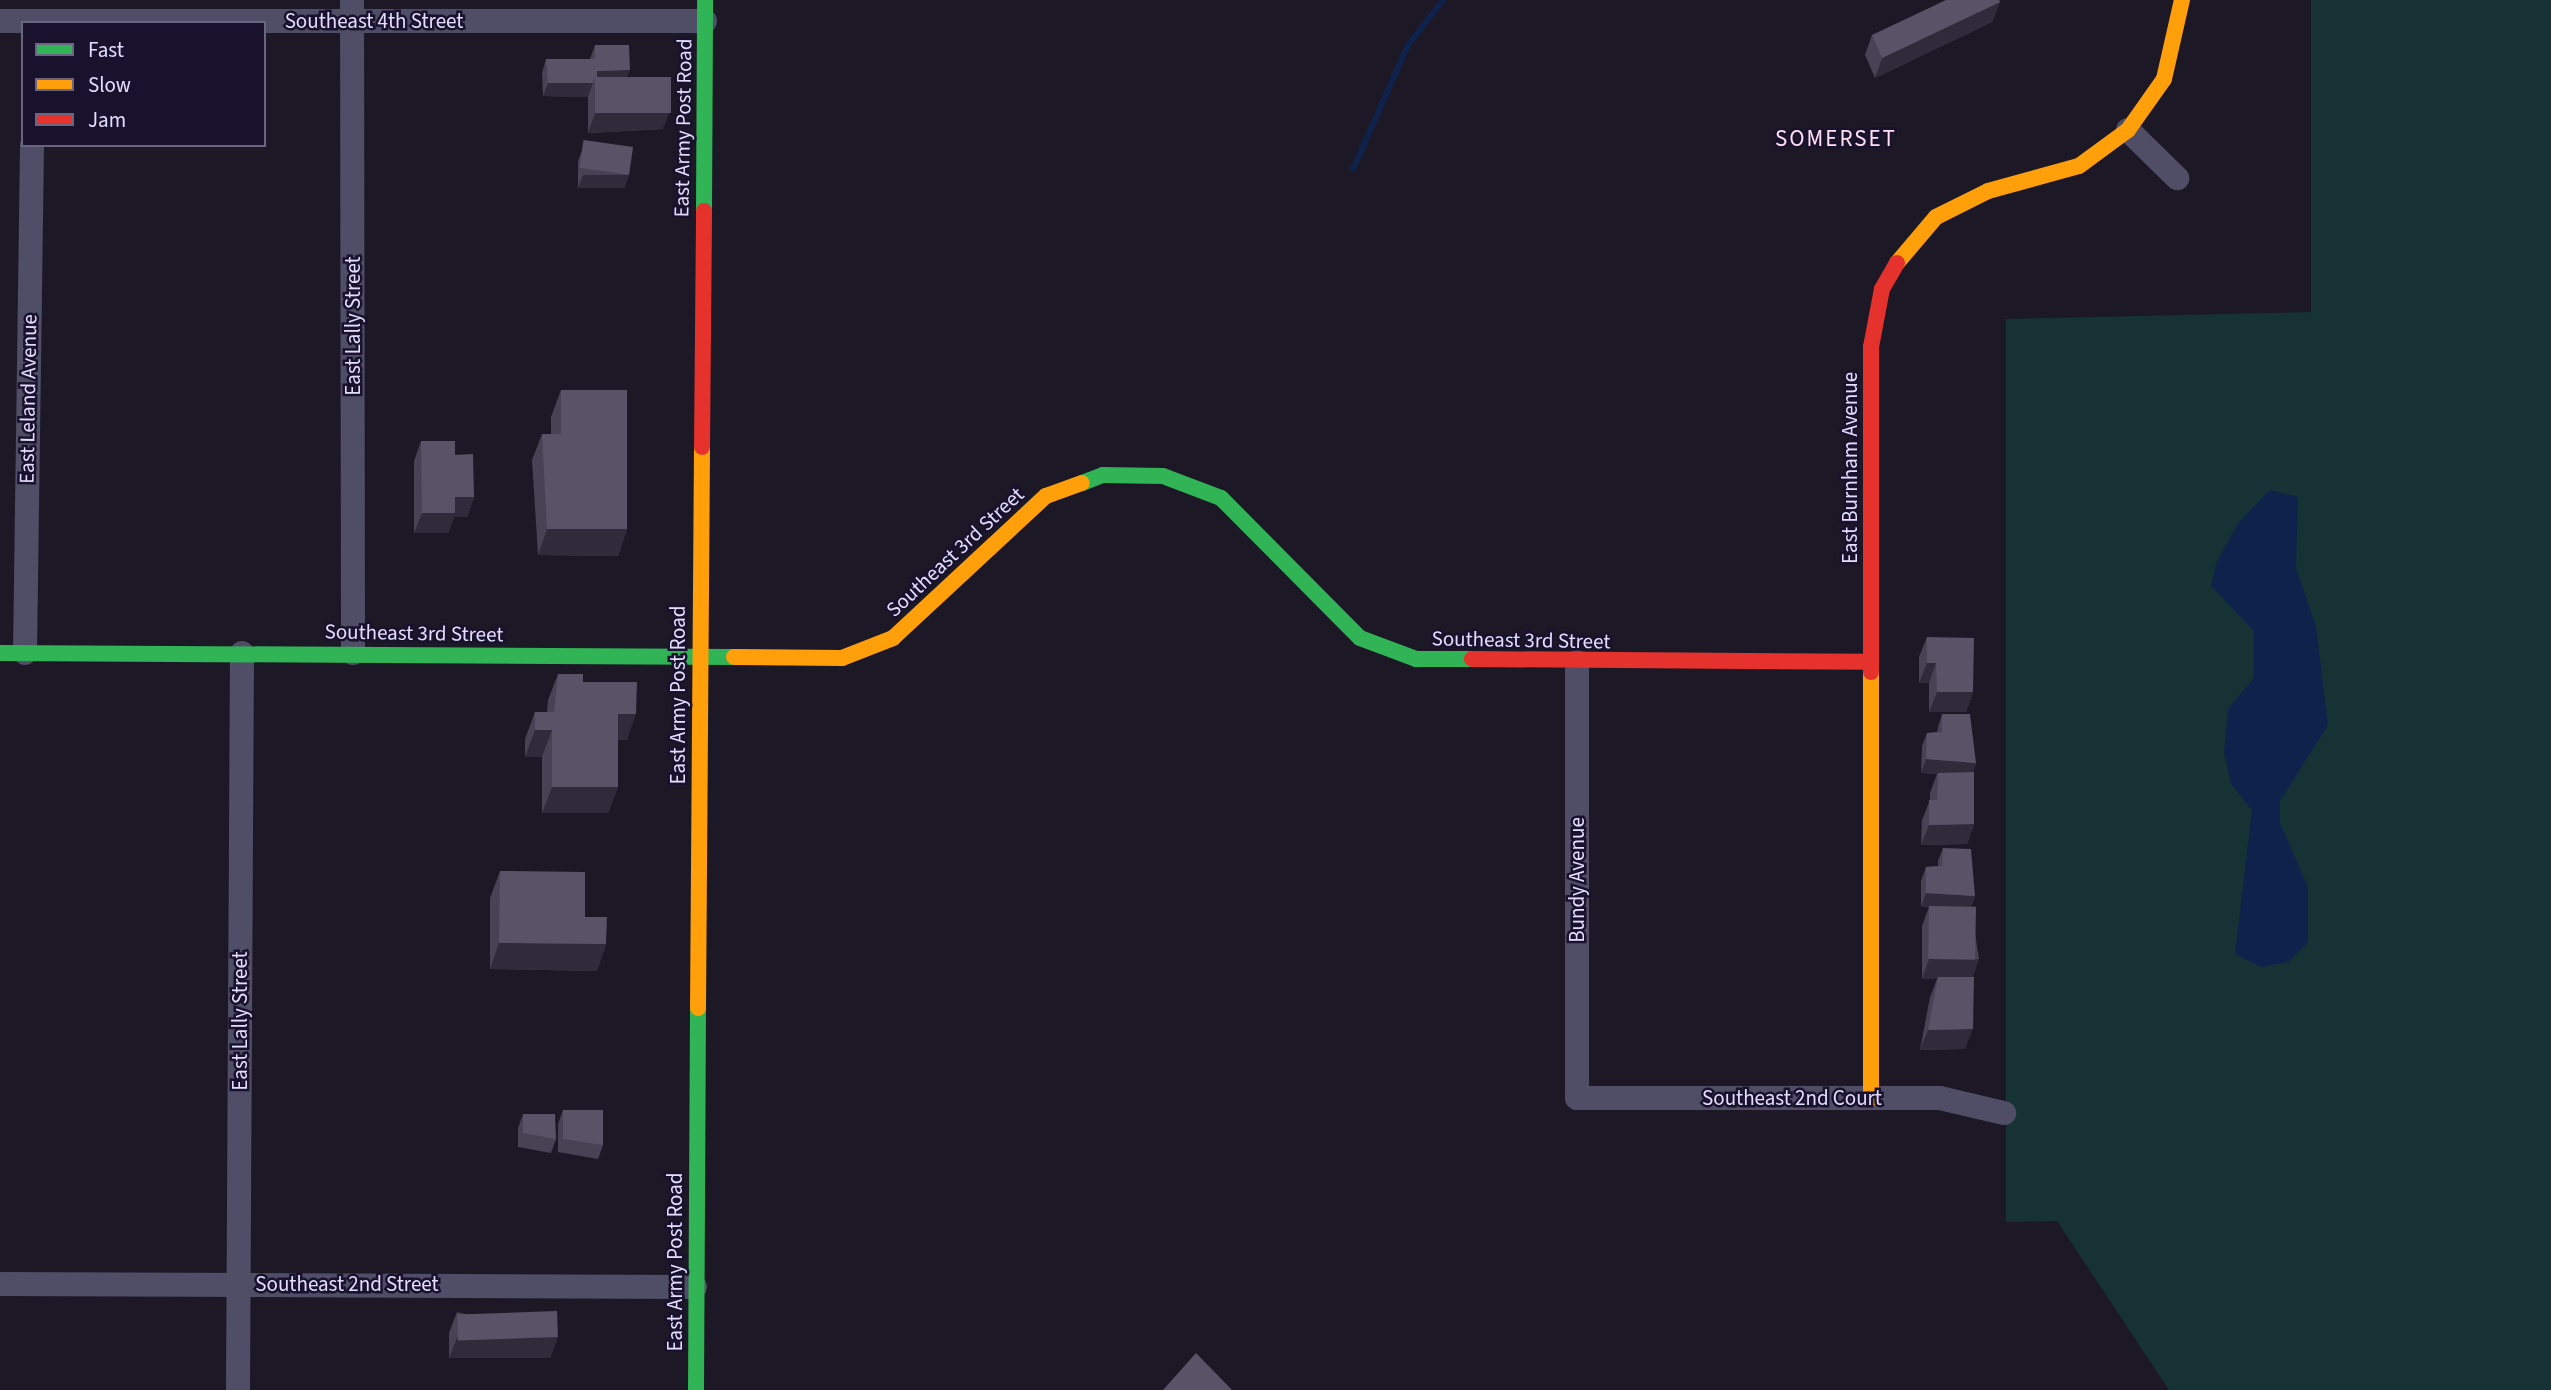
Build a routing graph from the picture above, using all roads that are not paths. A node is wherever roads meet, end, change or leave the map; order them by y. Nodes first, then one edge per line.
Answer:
1 (2182, 0) edge
2 (352, 11) edge
3 (705, 11) edge
4 (33, 15) edge
5 (0, 21) edge
6 (2128, 130) junction
7 (32, 147) edge
8 (2177, 178) dead end
9 (0, 653) edge
10 (25, 653) junction
11 (243, 653) junction
12 (353, 653) junction
13 (699, 659) junction
14 (1577, 662) junction
15 (1871, 662) junction
16 (1577, 1098) joint
17 (1871, 1098) junction
18 (2004, 1113) dead end
19 (239, 1283) junction
20 (0, 1284) edge
21 (695, 1287) junction
22 (238, 1390) edge
23 (696, 1390) edge

1 - 6 street, East Burnham Avenue
2 - 3 street, Southeast 4th Street
2 - 4 street, Southeast 4th Street
2 - 12 street, East Lally Street
3 - 13 street, East Army Post Road
4 - 5 street, Southeast 4th Street
6 - 8 street
6 - 15 street, East Burnham Avenue
7 - 10 street, East Leland Avenue
9 - 10 street, Southeast 3rd Street
10 - 11 street, Southeast 3rd Street
11 - 12 street, Southeast 3rd Street
11 - 19 street, East Lally Street
12 - 13 street, Southeast 3rd Street
13 - 14 street, Southeast 3rd Street
13 - 21 street, East Army Post Road
14 - 15 street, Southeast 3rd Street
14 - 16 street, Bundy Avenue
15 - 17 street, East Burnham Avenue
16 - 17 street, Southeast 2nd Court
17 - 18 street, Southeast 2nd Court
19 - 20 street, Southeast 2nd Street
19 - 21 street, Southeast 2nd Street
19 - 22 street, East Lally Street
21 - 23 street, East Army Post Road

